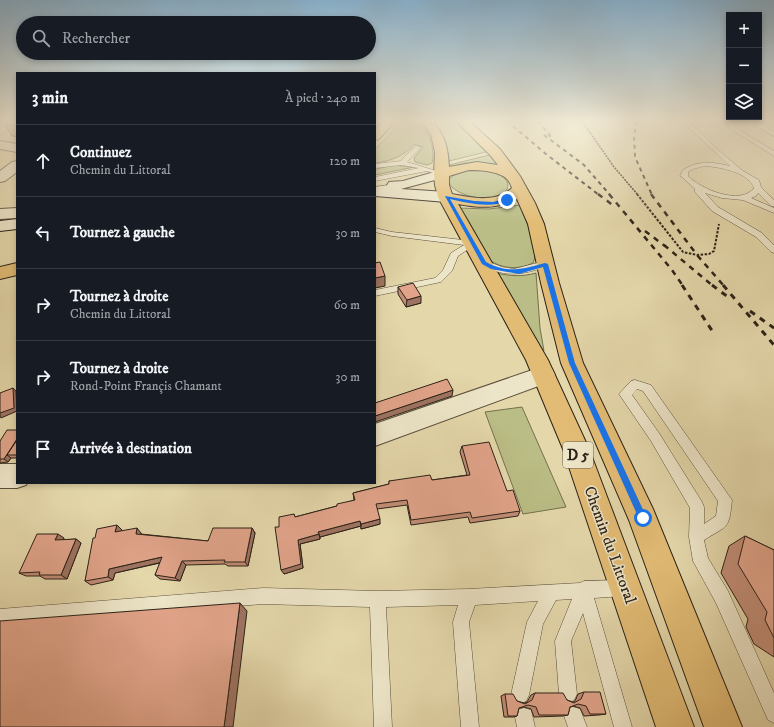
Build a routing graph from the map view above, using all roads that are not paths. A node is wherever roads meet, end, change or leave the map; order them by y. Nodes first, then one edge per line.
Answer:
1 (409, 155) edge
2 (442, 155) edge
3 (497, 155) edge
4 (713, 155) edge
5 (721, 155) edge
6 (404, 162) junction
7 (707, 165) junction
8 (16, 166) edge
9 (376, 166) edge
10 (741, 172) junction
11 (0, 178) edge
12 (376, 179) edge
13 (439, 180) junction
14 (517, 182) junction
15 (376, 184) edge
16 (404, 185) junction
17 (694, 186) junction
18 (376, 188) edge
19 (758, 188) junction
20 (376, 192) edge
21 (724, 196) junction
22 (742, 197) junction
23 (774, 204) edge
24 (715, 208) junction
25 (774, 212) edge
26 (16, 213) edge
27 (0, 214) edge
28 (16, 224) edge
29 (0, 226) edge
30 (376, 230) edge
31 (774, 250) edge
32 (478, 253) junction
33 (545, 264) junction
34 (16, 269) edge
35 (0, 273) edge
36 (16, 284) edge
37 (0, 288) edge
38 (376, 293) edge
39 (544, 375) junction
40 (376, 435) edge
41 (0, 476) edge
42 (16, 476) edge
43 (696, 536) junction
44 (626, 588) junction
45 (584, 589) junction
46 (552, 592) junction
47 (469, 597) junction
48 (378, 599) junction
49 (0, 617) edge
50 (568, 694) dead end
51 (520, 695) dead end
52 (774, 714) edge
53 (383, 727) edge
54 (470, 727) edge
55 (623, 727) edge
56 (675, 727) edge
57 (724, 727) edge

1 - 6 lane
2 - 13 main road
3 - 14 main road, D 5
4 - 7 lane
5 - 10 lane
6 - 9 lane
6 - 13 lane
7 - 10 lane
7 - 17 lane
8 - 11 street
10 - 19 lane
12 - 13 lane
13 - 14 main road
13 - 14 main road
13 - 16 street
13 - 20 street
13 - 32 main road, Chemin du Littoral / D 5
14 - 33 main road, D 5
15 - 16 street
16 - 18 lane
17 - 21 lane
17 - 24 lane
19 - 22 lane
19 - 23 lane
21 - 22 lane
21 - 24 lane
22 - 25 lane
24 - 31 lane
26 - 27 street
28 - 29 street
30 - 32 lane
32 - 33 lane
32 - 38 lane
32 - 39 main road, Chemin du Littoral / D 5
33 - 57 main road, D 5
34 - 35 main road
36 - 37 main road
39 - 40 street
39 - 44 main road, Chemin du Littoral / D 5
41 - 42 street
43 - 43 lane
43 - 52 lane
44 - 45 lane
44 - 56 main road, Chemin du Littoral / D 5
45 - 46 lane
45 - 50 lane
45 - 55 lane
46 - 47 lane
46 - 51 lane
47 - 48 lane
47 - 54 lane
48 - 49 lane
48 - 53 lane

